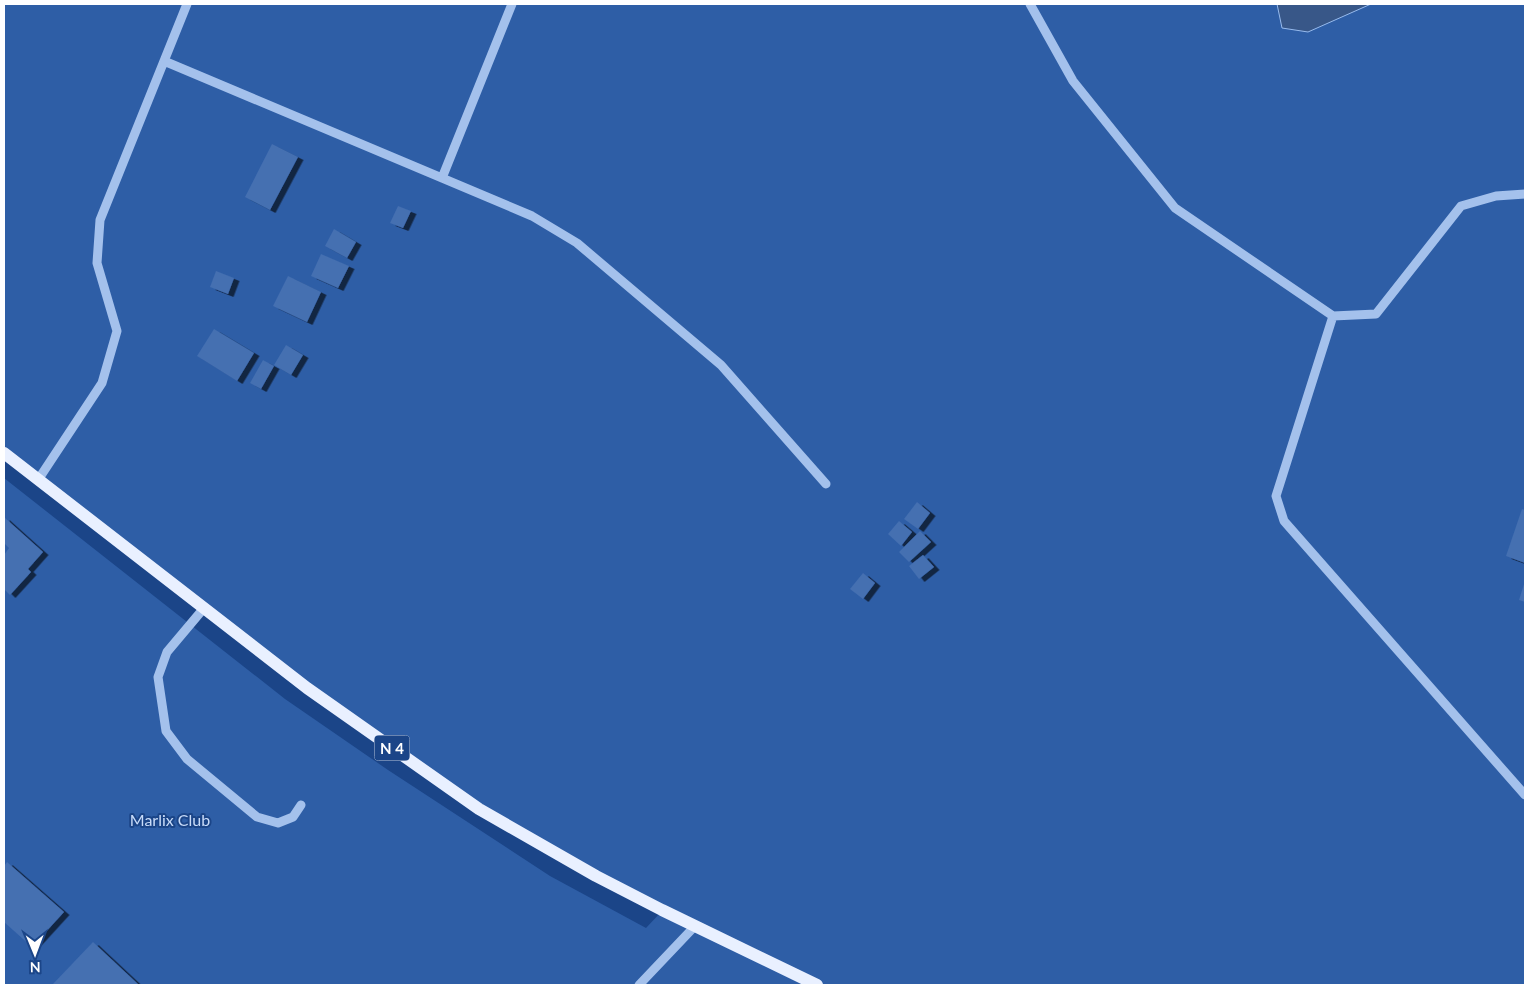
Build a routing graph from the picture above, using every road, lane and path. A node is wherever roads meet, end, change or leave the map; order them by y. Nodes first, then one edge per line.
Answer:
1 (187, 4) edge
2 (512, 4) edge
3 (1030, 4) edge
4 (164, 62) junction
5 (442, 178) junction
6 (1525, 194) edge
7 (1333, 316) junction
8 (4, 453) edge
9 (38, 480) junction
10 (826, 484) dead end
11 (204, 608) junction
12 (1525, 795) edge
13 (301, 805) dead end
14 (695, 926) junction
15 (639, 985) edge
16 (817, 985) edge

1 - 4 street
2 - 5 street
3 - 7 street
4 - 5 street
4 - 9 street
5 - 10 street
6 - 7 street
7 - 12 street
8 - 9 main road, N 4
9 - 11 main road, N 4
11 - 13 street
11 - 14 main road, N 4
14 - 15 street
14 - 16 main road, N 4

